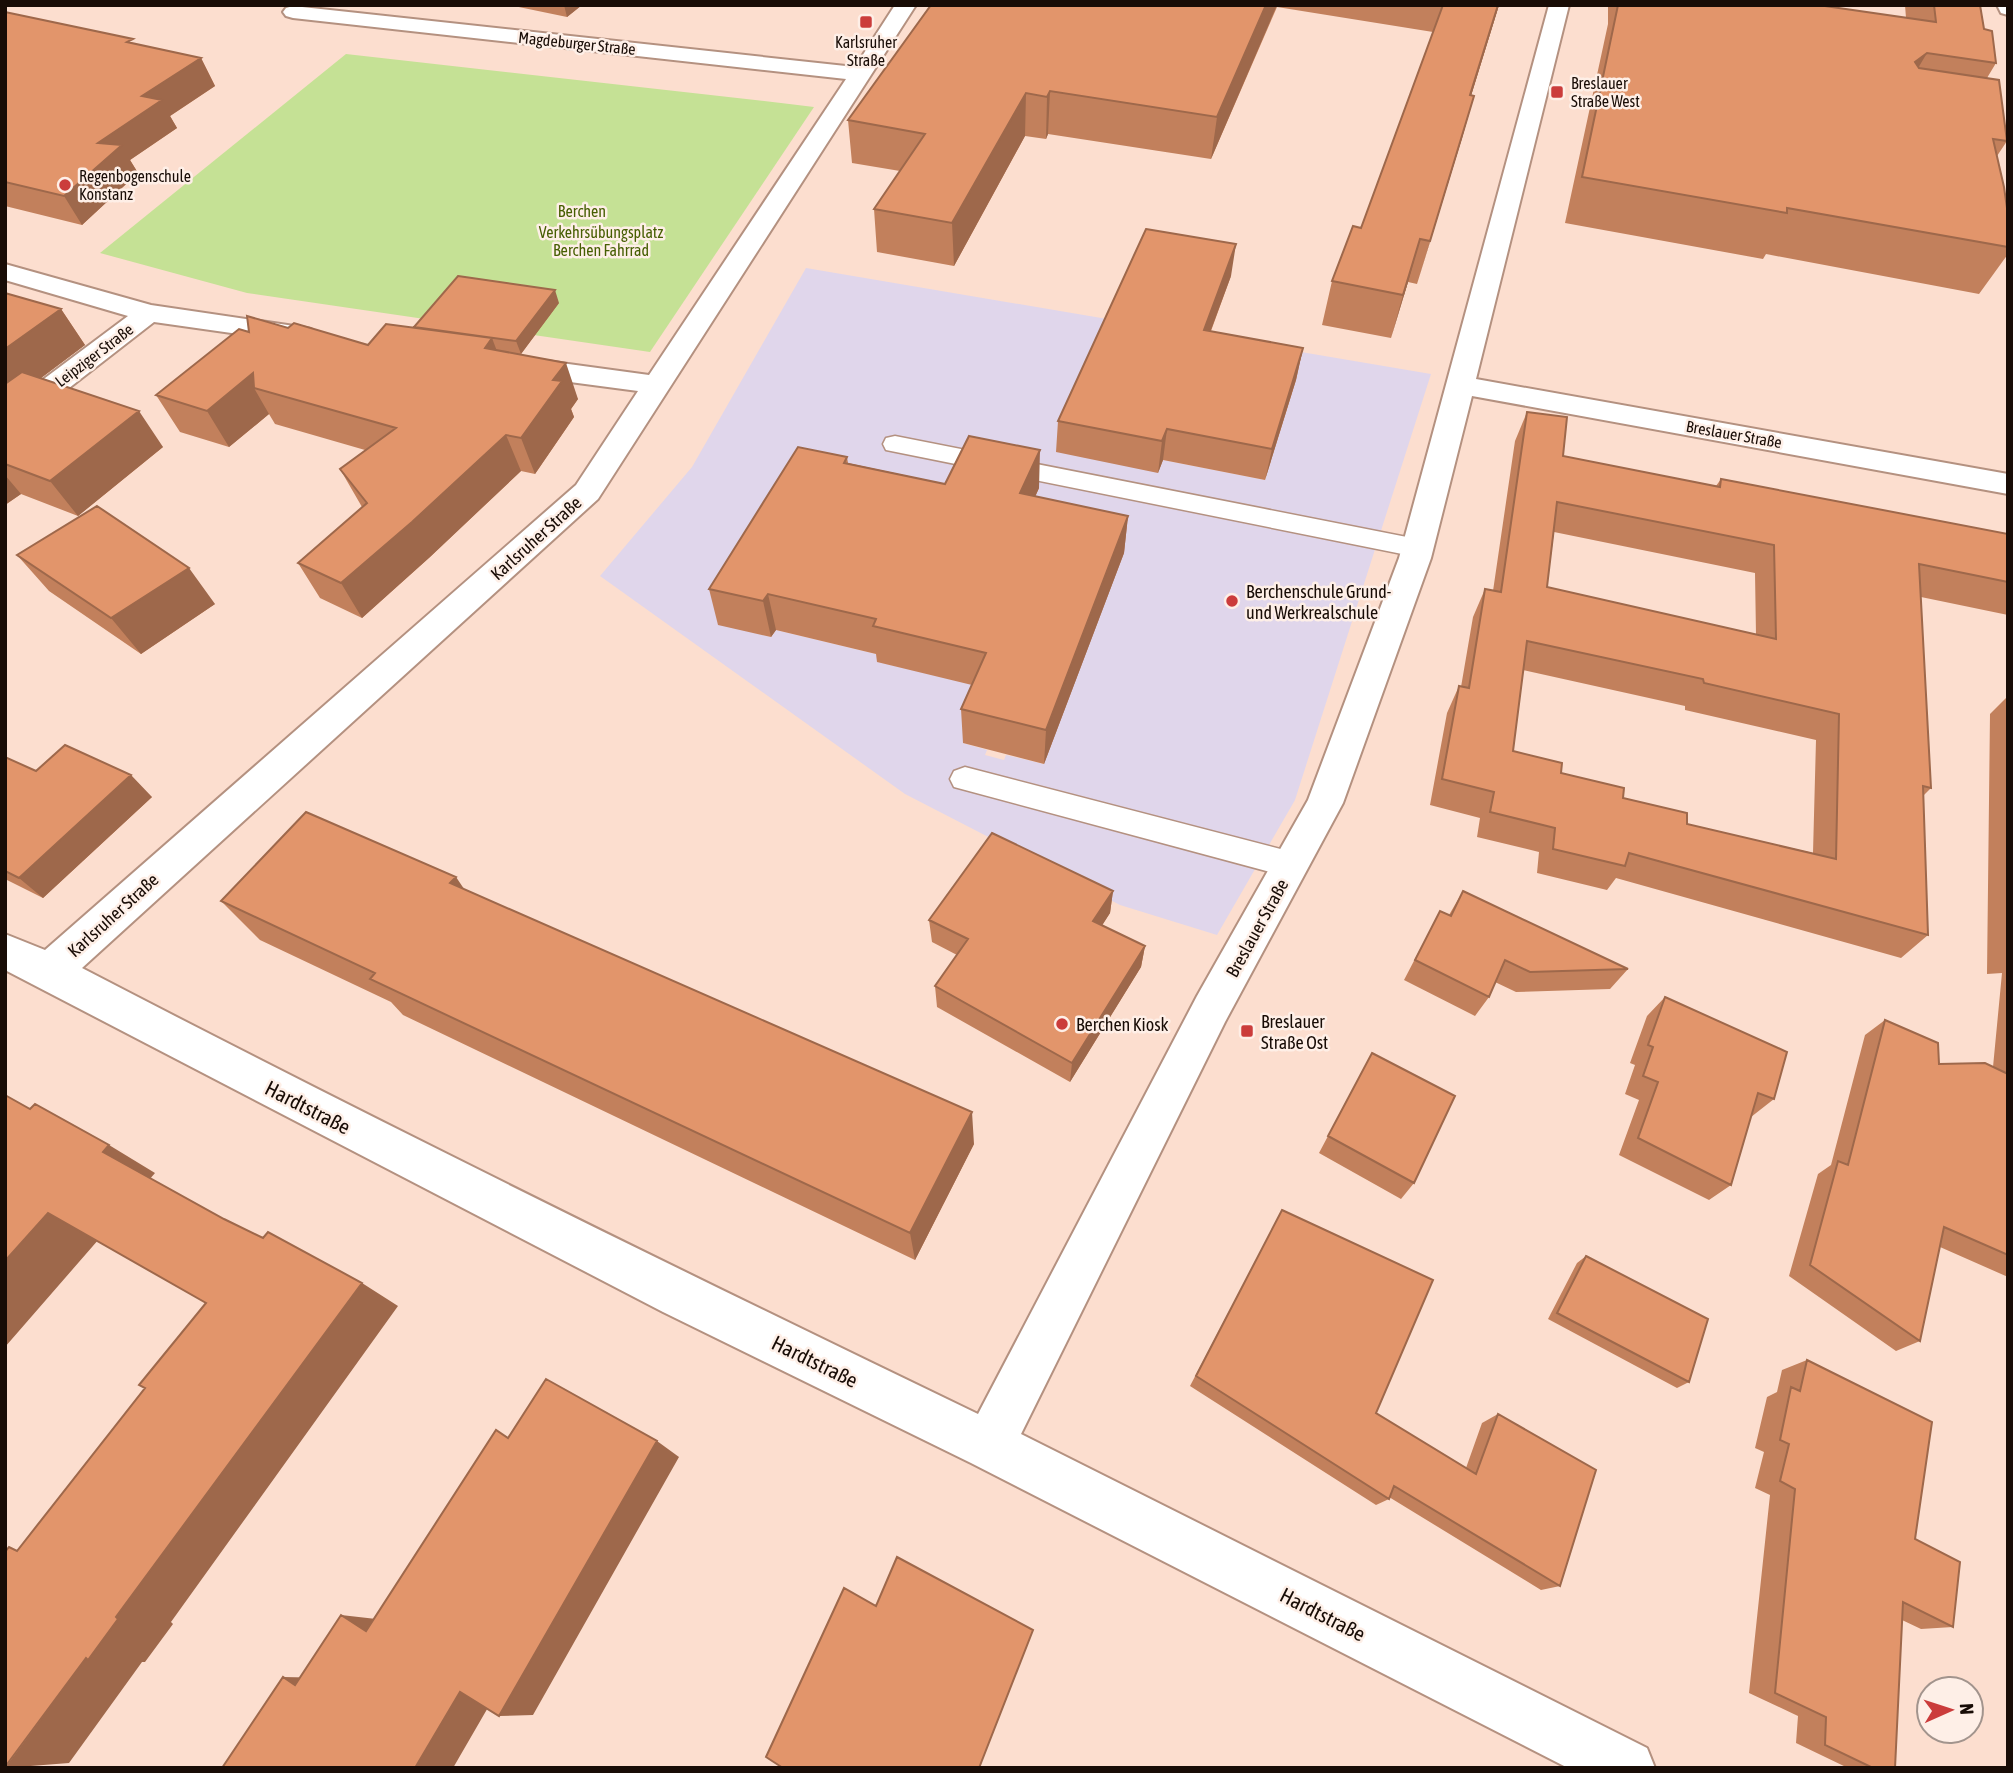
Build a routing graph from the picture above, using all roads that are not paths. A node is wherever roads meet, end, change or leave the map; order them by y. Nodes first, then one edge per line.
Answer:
1 (906, 5) edge
2 (1559, 5) edge
3 (293, 12) dead end
4 (861, 74) junction
5 (5, 272) edge
6 (149, 313) junction
7 (331, 339) edge
8 (494, 362) edge
9 (657, 385) junction
10 (1461, 385) junction
11 (5, 423) edge
12 (895, 443) dead end
13 (2008, 484) edge
14 (1417, 548) junction
15 (965, 779) dead end
16 (1292, 865) junction
17 (5, 951) edge
18 (50, 971) junction
19 (989, 1445) junction
20 (1627, 1768) edge

1 - 4 street, Karlsruher Straße
2 - 10 street, Breslauer Straße
3 - 4 street, Magdeburger Straße
4 - 9 street, Karlsruher Straße
5 - 6 street, Leipziger Straße
6 - 7 street, Leipziger Straße
6 - 11 street, Leipziger Straße
8 - 9 street
9 - 18 street, Karlsruher Straße
10 - 13 street, Breslauer Straße
10 - 14 street, Breslauer Straße
12 - 14 lane
14 - 16 street, Breslauer Straße
15 - 16 lane
16 - 19 street, Breslauer Straße
17 - 18 street, Hardtstraße
18 - 19 street, Hardtstraße
19 - 20 street, Hardtstraße

